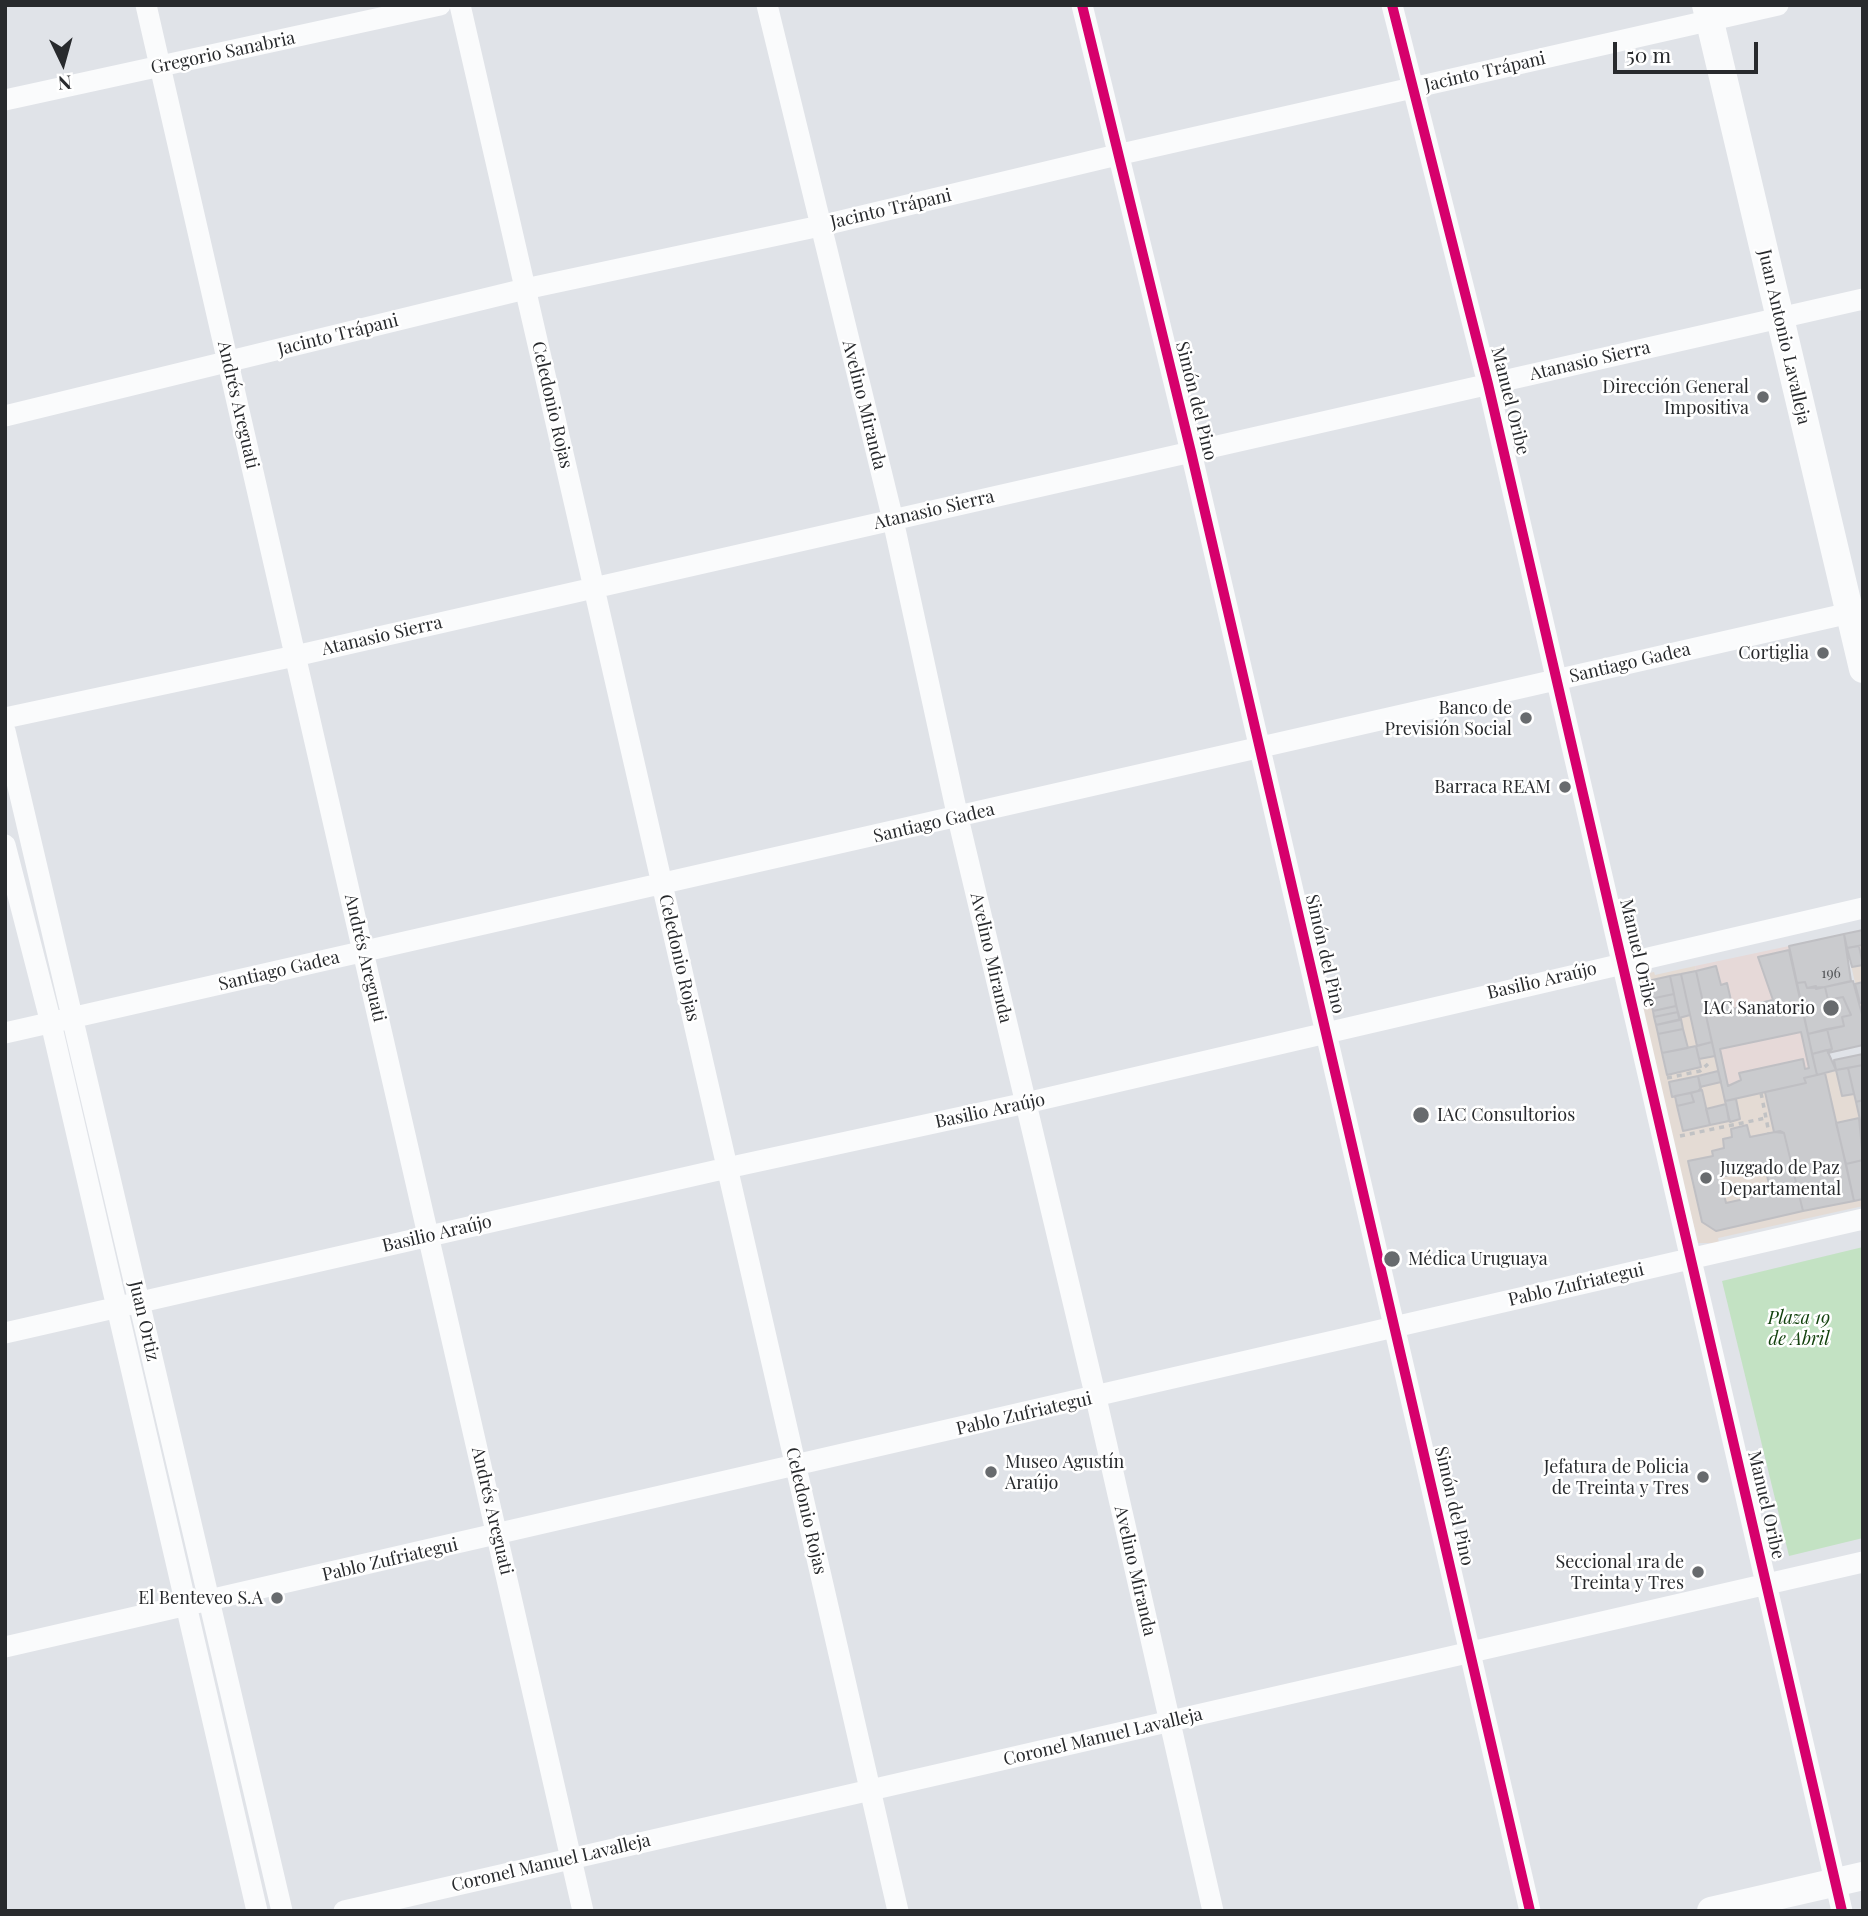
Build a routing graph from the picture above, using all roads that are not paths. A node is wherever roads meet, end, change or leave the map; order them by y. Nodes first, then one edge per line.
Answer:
1 (146, 5) edge
2 (440, 5) edge
3 (460, 5) edge
4 (767, 5) edge
5 (1082, 5) edge
6 (1392, 5) edge
7 (1778, 5) edge
8 (1708, 14) edge
9 (160, 66) junction
10 (1412, 89) junction
11 (5, 100) edge
12 (1117, 155) junction
13 (820, 226) junction
14 (525, 289) junction
15 (1863, 299) edge
16 (1780, 318) junction
17 (228, 362) junction
18 (1488, 384) junction
19 (5, 416) edge
20 (1191, 452) junction
21 (893, 520) junction
22 (594, 588) junction
23 (1856, 612) edge
24 (295, 656) junction
25 (1863, 670) edge
26 (1557, 680) junction
27 (5, 718) edge
28 (5, 731) edge
29 (1259, 748) junction
30 (11, 791) edge
31 (958, 818) junction
32 (5, 845) edge
33 (662, 884) junction
34 (1863, 908) edge
35 (363, 951) junction
36 (1622, 963) junction
37 (74, 1017) junction
38 (51, 1023) junction
39 (1325, 1031) junction
40 (5, 1033) edge
41 (1026, 1103) junction
42 (727, 1168) junction
43 (1863, 1219) edge
44 (429, 1236) junction
45 (1691, 1258) junction
46 (140, 1302) junction
47 (116, 1308) junction
48 (1394, 1327) junction
49 (5, 1333) edge
50 (1096, 1398) junction
51 (796, 1466) junction
52 (498, 1535) junction
53 (1863, 1562) edge
54 (1766, 1584) junction
55 (208, 1603) junction
56 (186, 1608) junction
57 (5, 1647) edge
58 (1470, 1652) junction
59 (1170, 1722) junction
60 (870, 1790) junction
61 (571, 1858) junction
62 (1849, 1879) edge
63 (257, 1911) edge
64 (282, 1911) edge
65 (344, 1911) edge
66 (583, 1911) edge
67 (898, 1911) edge
68 (1213, 1911) edge
69 (1530, 1911) edge
70 (1711, 1911) edge
71 (1842, 1911) edge

1 - 9 street, Andrés Areguati
2 - 9 street, Gregorio Sanabria
3 - 14 street, Celedonio Rojas
4 - 13 street, Avelino Miranda
5 - 12 street, Simón del Pino
6 - 10 street, Manuel Oribe
7 - 8 street, Jacinto Trápani
8 - 10 street, Jacinto Trápani
8 - 16 street, Juan Antonio Lavalleja
9 - 11 street, Gregorio Sanabria
9 - 17 street, Andrés Areguati
10 - 12 street, Jacinto Trápani
10 - 18 street, Manuel Oribe
12 - 13 street, Jacinto Trápani
12 - 20 street, Simón del Pino
13 - 14 street, Jacinto Trápani
13 - 21 street, Avelino Miranda
14 - 17 street, Jacinto Trápani
14 - 22 street, Celedonio Rojas
15 - 16 street, Atanasio Sierra
16 - 18 street, Atanasio Sierra
16 - 23 street, Juan Antonio Lavalleja
17 - 19 street, Jacinto Trápani
17 - 24 street, Andrés Areguati
18 - 20 street, Atanasio Sierra
18 - 26 street, Manuel Oribe
20 - 21 street, Atanasio Sierra
20 - 29 street, Simón del Pino
21 - 22 street, Atanasio Sierra
21 - 31 street, Avelino Miranda
22 - 24 street, Atanasio Sierra
22 - 33 street, Celedonio Rojas
23 - 25 street, Juan Antonio Lavalleja
23 - 26 street, Santiago Gadea
24 - 27 street, Atanasio Sierra
24 - 35 street, Andrés Areguati
26 - 29 street, Santiago Gadea
26 - 36 street, Manuel Oribe
28 - 30 street, Juan Ortiz
29 - 31 street, Santiago Gadea
29 - 39 street, Simón del Pino
30 - 37 street, Juan Ortiz
31 - 33 street, Santiago Gadea
31 - 41 street, Avelino Miranda
32 - 38 street, Juan Ortiz
33 - 35 street, Santiago Gadea
33 - 42 street, Celedonio Rojas
34 - 36 street, Basilio Araújo
35 - 37 street, Santiago Gadea
35 - 44 street, Andrés Areguati
36 - 39 street, Basilio Araújo
36 - 45 street, Manuel Oribe
37 - 38 street, Santiago Gadea
37 - 46 street, Juan Ortiz
38 - 40 street, Santiago Gadea
38 - 47 street, Juan Ortiz
39 - 41 street, Basilio Araújo
39 - 48 street, Simón del Pino
41 - 42 street, Basilio Araújo
41 - 50 street, Avelino Miranda
42 - 44 street, Basilio Araújo
42 - 51 street, Celedonio Rojas
43 - 45 street, Pablo Zufriategui
44 - 46 street, Basilio Araújo
44 - 52 street, Andrés Areguati
45 - 48 street, Pablo Zufriategui
45 - 54 street, Manuel Oribe
46 - 47 street, Basilio Araújo
46 - 55 street, Juan Ortiz
47 - 49 street, Basilio Araújo
47 - 56 street, Juan Ortiz
48 - 50 street, Pablo Zufriategui
48 - 58 street, Simón del Pino
50 - 51 street, Pablo Zufriategui
50 - 59 street, Avelino Miranda
51 - 52 street, Pablo Zufriategui
51 - 60 street, Celedonio Rojas
52 - 55 street, Pablo Zufriategui
52 - 61 street, Andrés Areguati
53 - 54 street, Coronel Manuel Lavalleja
54 - 58 street, Coronel Manuel Lavalleja
54 - 62 street, Manuel Oribe
55 - 56 street, Pablo Zufriategui
55 - 64 street, Juan Ortiz
56 - 57 street, Pablo Zufriategui
56 - 63 street, Juan Ortiz
58 - 59 street, Coronel Manuel Lavalleja
58 - 69 street, Simón del Pino
59 - 60 street, Coronel Manuel Lavalleja
59 - 68 street, Avelino Miranda
60 - 61 street, Coronel Manuel Lavalleja
60 - 67 street, Celedonio Rojas
61 - 65 street, Coronel Manuel Lavalleja
61 - 66 street, Andrés Areguati
62 - 70 street
62 - 71 street, Manuel Oribe

